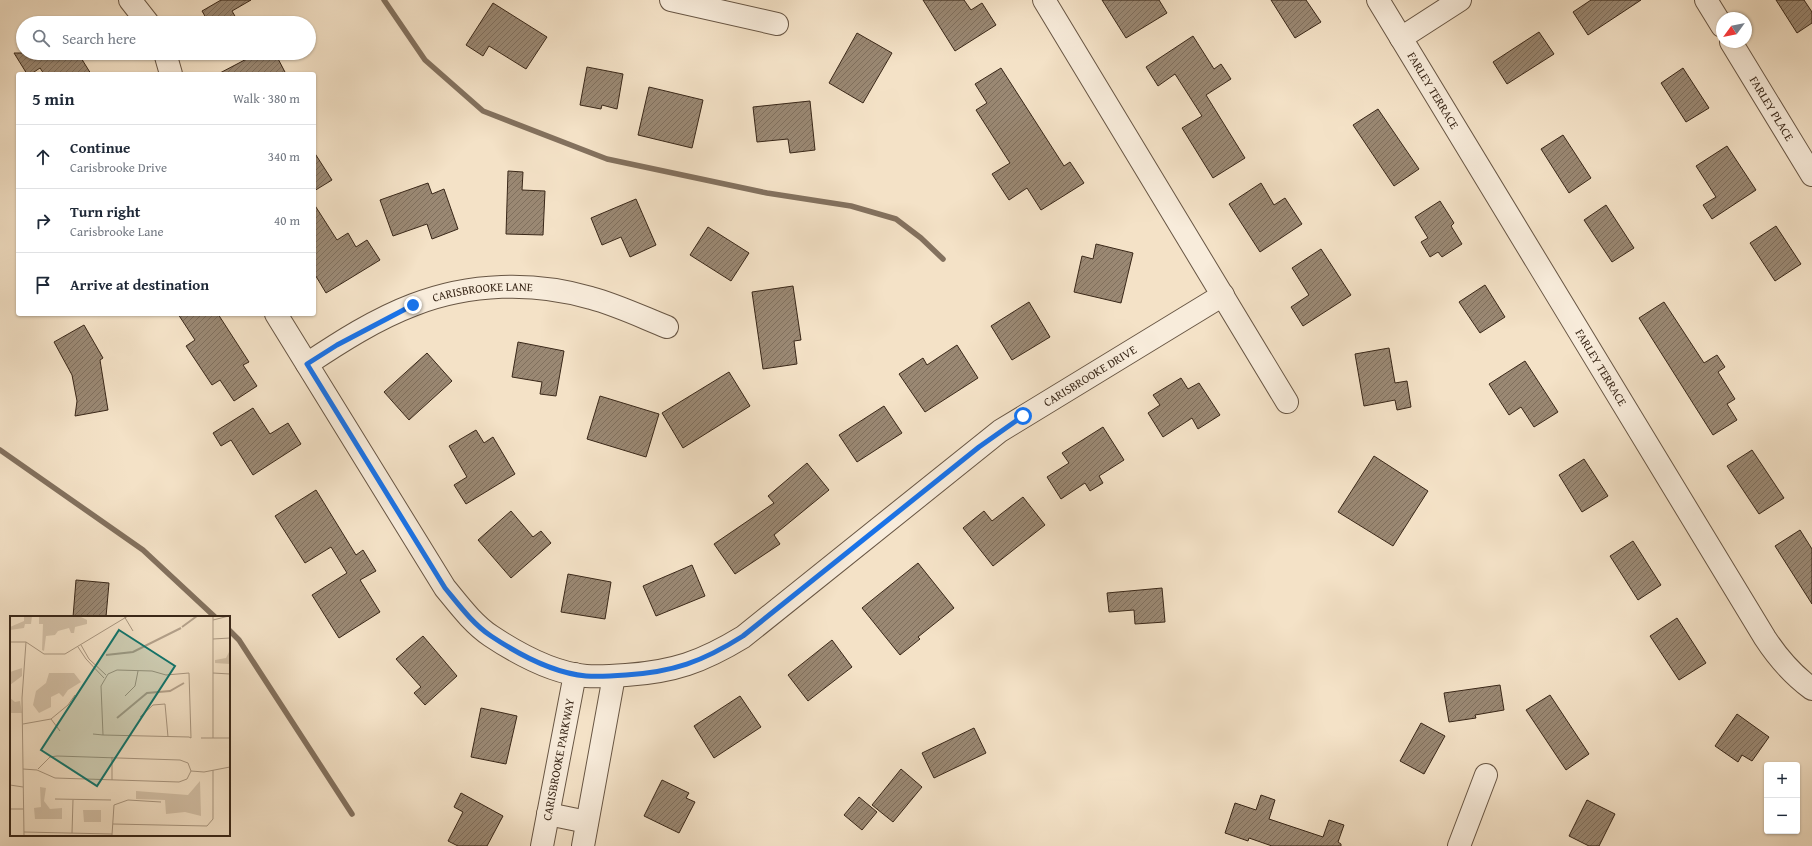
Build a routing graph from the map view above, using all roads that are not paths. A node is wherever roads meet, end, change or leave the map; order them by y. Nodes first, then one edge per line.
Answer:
1 (130, 0) edge
2 (671, 0) edge
3 (1044, 0) edge
4 (1378, 0) edge
5 (1460, 0) edge
6 (1706, 0) edge
7 (143, 16) edge
8 (1716, 16) edge
9 (777, 24) dead end
10 (1400, 38) junction
11 (1735, 48) edge
12 (167, 60) edge
13 (170, 72) edge
14 (1812, 175) edge
15 (1223, 295) junction
16 (277, 316) edge
17 (667, 327) dead end
18 (307, 364) junction
19 (1287, 402) dead end
20 (575, 674) junction
21 (614, 676) junction
22 (1812, 689) edge
23 (1486, 775) dead end
24 (548, 814) junction
25 (587, 822) junction
26 (542, 846) edge
27 (583, 846) edge
28 (1459, 846) edge

1 - 7 street
2 - 9 street
3 - 15 street
4 - 10 street, FARLEY TERRACE
5 - 10 street
6 - 8 street
10 - 22 street, FARLEY TERRACE
11 - 14 street, FARLEY PLACE
12 - 13 street
15 - 19 street
15 - 21 street, CARISBROOKE DRIVE
16 - 18 street, CARISBROOKE DRIVE
17 - 18 street, CARISBROOKE LANE
18 - 20 street, CARISBROOKE DRIVE
20 - 21 street, CARISBROOKE DRIVE
20 - 24 street, CARISBROOKE PARKWAY
21 - 25 street
23 - 28 street
24 - 25 street
24 - 26 street, CARISBROOKE PARKWAY
25 - 27 street

